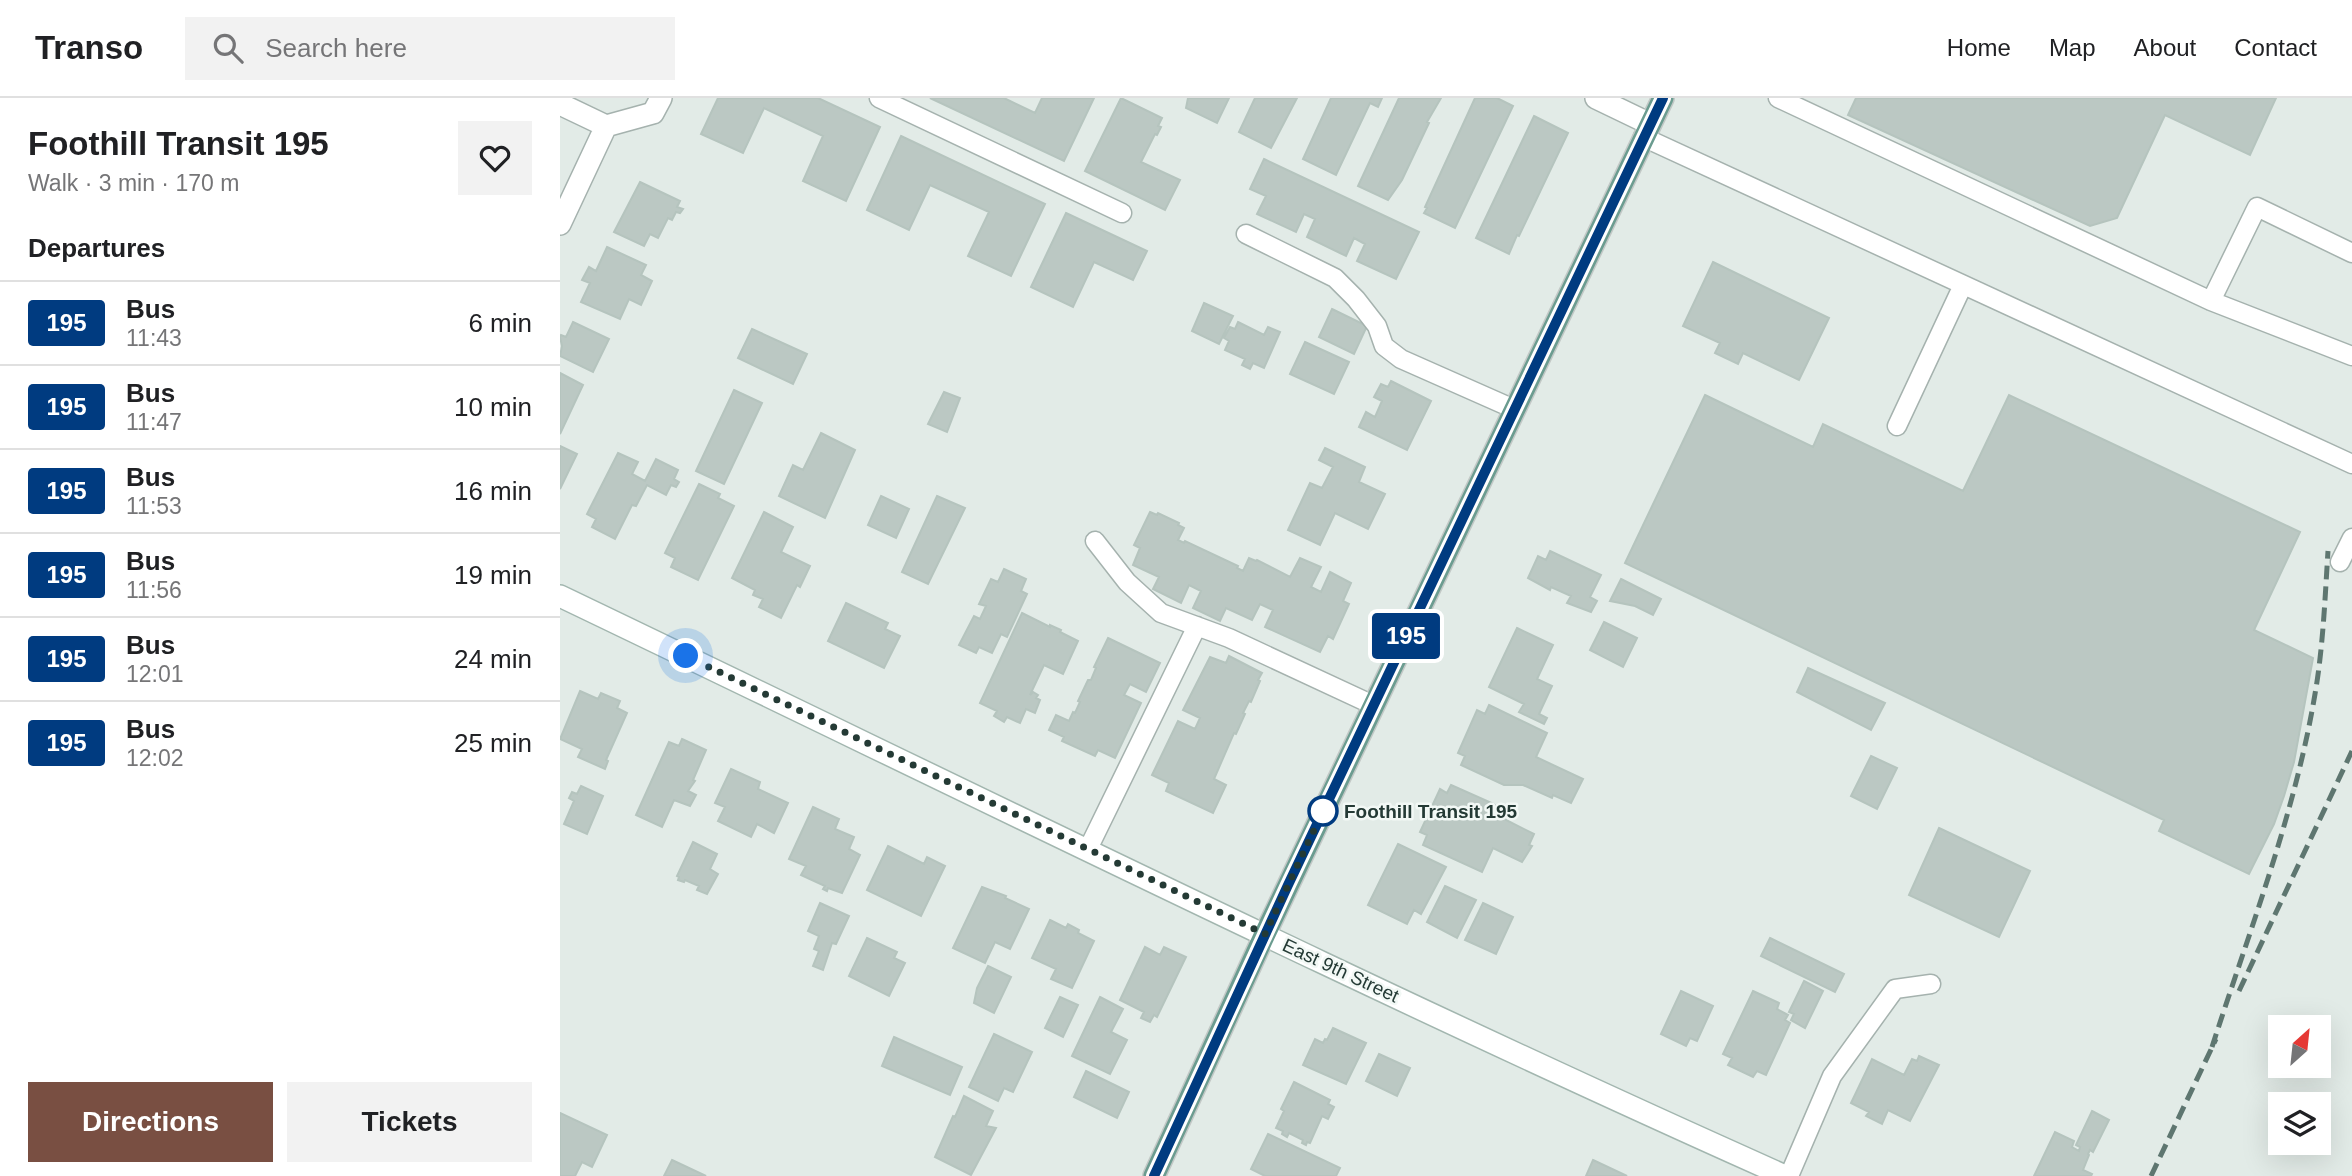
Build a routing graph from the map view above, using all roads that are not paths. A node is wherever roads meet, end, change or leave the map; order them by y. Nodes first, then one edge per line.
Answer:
1 (661, 98) edge
2 (879, 98) edge
3 (1596, 98) edge
4 (1663, 98) edge
5 (1778, 98) edge
6 (560, 104) edge
7 (606, 126) junction
8 (1647, 130) junction
9 (1122, 212) dead end
10 (560, 224) edge
11 (1246, 234) dead end
12 (2352, 253) edge
13 (1964, 285) junction
14 (2211, 300) junction
15 (2352, 356) edge
16 (1514, 409) junction
17 (1897, 426) dead end
18 (2352, 464) edge
19 (2352, 538) edge
20 (1095, 541) dead end
21 (2340, 562) dead end
22 (560, 596) edge
23 (1197, 626) junction
24 (1373, 705) junction
25 (1088, 849) junction
26 (1265, 934) junction
27 (1931, 984) dead end
28 (1154, 1176) edge
29 (1787, 1176) edge

1 - 7 street
2 - 9 lane
3 - 8 street
4 - 8 main road
5 - 14 lane
6 - 7 street
7 - 10 street
8 - 13 lane
8 - 16 main road
11 - 16 lane
12 - 14 lane
13 - 17 lane
13 - 18 lane
14 - 15 lane
16 - 24 main road
19 - 21 lane
20 - 23 lane
22 - 25 street, East 9th Street
23 - 24 lane
23 - 25 lane
24 - 26 main road
25 - 26 street, East 9th Street
26 - 28 main road
26 - 29 street, East 9th Street
27 - 29 lane

